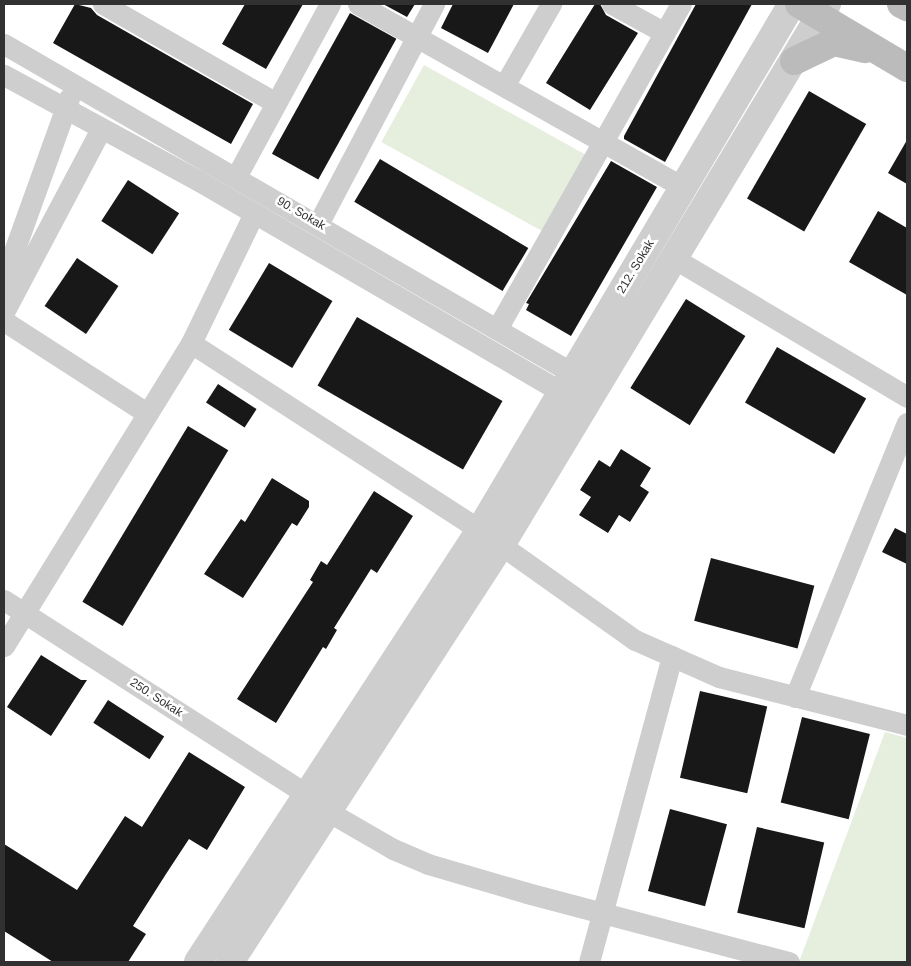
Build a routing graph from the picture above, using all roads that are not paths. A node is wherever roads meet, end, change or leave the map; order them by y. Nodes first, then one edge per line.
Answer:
1 (103, 4) edge
2 (330, 4) edge
3 (358, 4) edge
4 (434, 4) edge
5 (551, 4) edge
6 (612, 4) edge
7 (681, 4) edge
8 (792, 4) edge
9 (901, 4) edge
10 (816, 8) edge
11 (907, 8) edge
12 (665, 33) junction
13 (417, 36) junction
14 (4, 44) edge
15 (883, 53) junction
16 (794, 61) junction
17 (907, 68) edge
18 (4, 75) edge
19 (74, 84) junction
20 (504, 86) junction
21 (276, 103) junction
22 (64, 110) junction
23 (101, 129) junction
24 (602, 142) junction
25 (236, 177) junction
26 (683, 187) junction
27 (254, 213) junction
28 (318, 224) junction
29 (675, 259) junction
30 (4, 279) edge
31 (4, 312) edge
32 (4, 321) edge
33 (497, 329) junction
34 (191, 343) junction
35 (567, 383) junction
36 (592, 397) junction
37 (907, 397) edge
38 (147, 413) junction
39 (907, 423) edge
40 (491, 538) junction
41 (4, 600) edge
42 (23, 613) junction
43 (4, 646) edge
44 (672, 656) junction
45 (795, 697) junction
46 (907, 725) edge
47 (308, 795) junction
48 (329, 812) junction
49 (604, 913) junction
50 (198, 962) edge
51 (230, 962) edge
52 (589, 962) edge
53 (789, 962) edge

1 - 21 street
2 - 21 street
3 - 13 street
4 - 13 street
5 - 20 street
6 - 12 street
7 - 12 street
8 - 26 street, 212. Sokak
9 - 11 main road
10 - 15 main road
10 - 16 street
12 - 24 street
13 - 20 street
13 - 28 street
14 - 19 street, 90. Sokak
15 - 16 main road
15 - 17 main road
16 - 29 street
18 - 22 street, 90. Sokak
19 - 22 street
19 - 25 street, 90. Sokak
20 - 24 street
21 - 25 street
22 - 23 street, 90. Sokak
22 - 30 street
23 - 27 street, 90. Sokak
23 - 31 street
24 - 26 street
24 - 33 street
25 - 28 street, 90. Sokak
26 - 35 street, 212. Sokak
27 - 34 street
27 - 35 street, 90. Sokak
28 - 33 street, 90. Sokak
29 - 36 street
29 - 37 street
32 - 38 street
33 - 35 street, 90. Sokak
34 - 38 street
34 - 40 street
35 - 36 street, 90. Sokak
35 - 40 street, 212. Sokak
36 - 40 street
38 - 42 street
39 - 45 street
40 - 44 street
40 - 47 street
40 - 48 street
41 - 42 street, 250. Sokak
42 - 43 street
42 - 47 street, 250. Sokak
44 - 45 street
44 - 49 street
45 - 46 street
47 - 48 street, 250. Sokak
47 - 50 street
48 - 49 street, 250. Sokak
48 - 51 street
49 - 52 street
49 - 53 street, 250. Sokak

